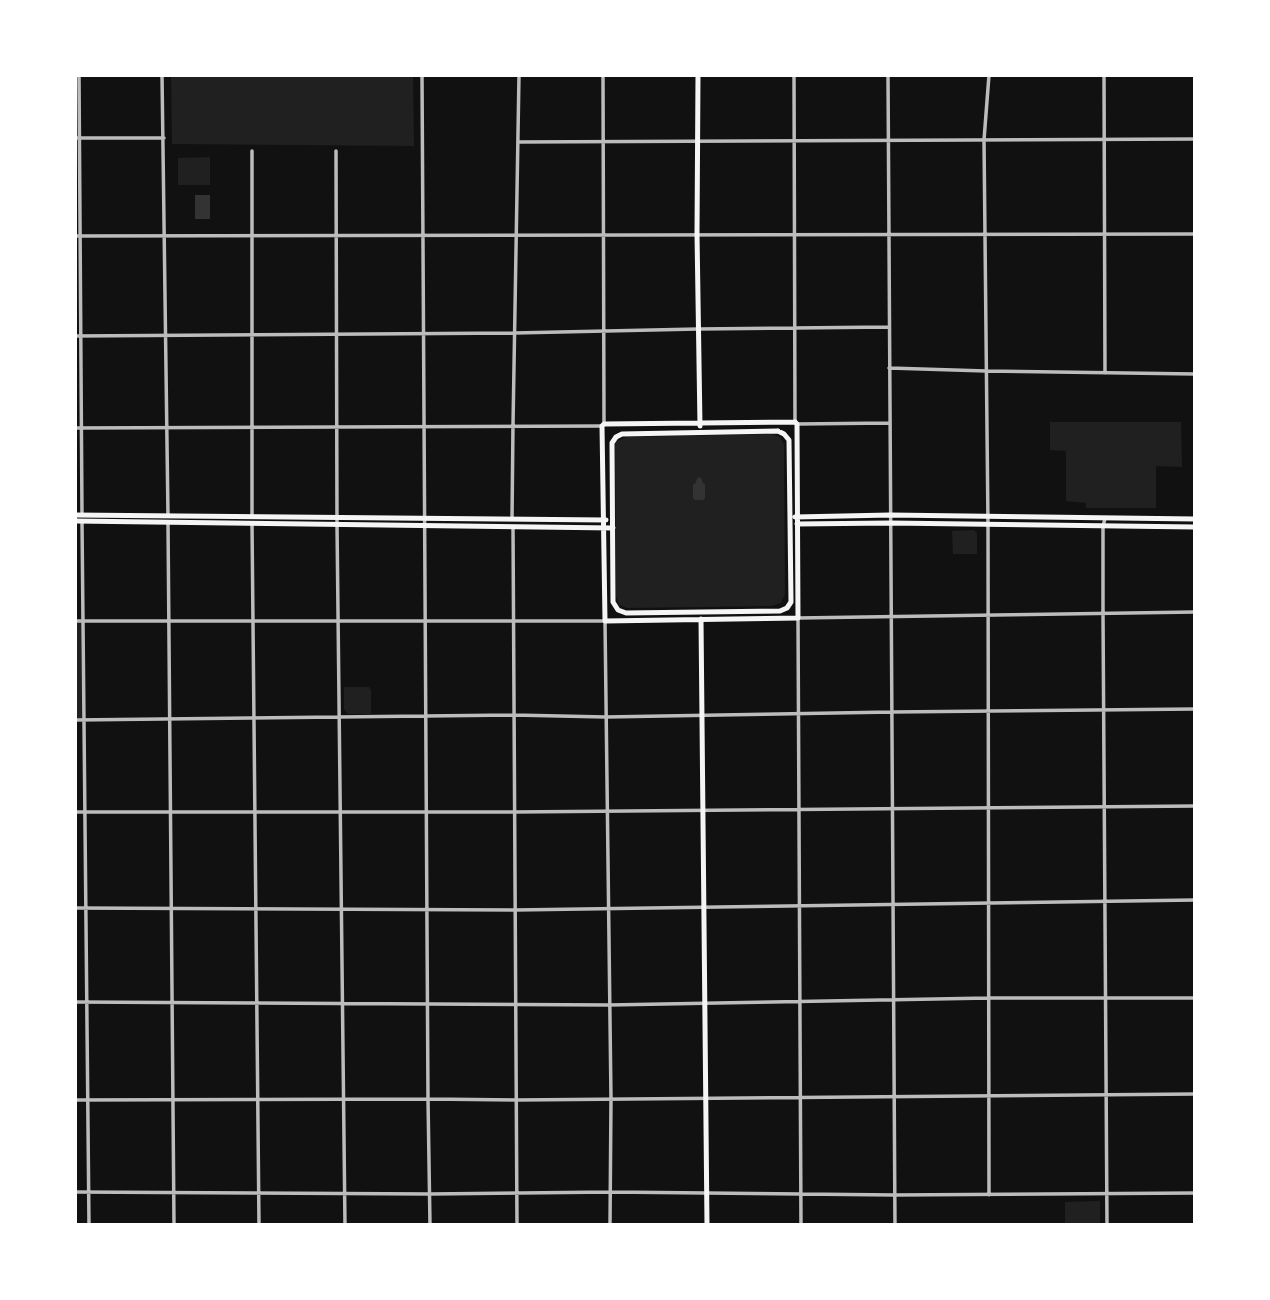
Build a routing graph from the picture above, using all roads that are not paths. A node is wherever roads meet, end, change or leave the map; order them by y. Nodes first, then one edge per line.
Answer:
1 (79, 75) edge
2 (162, 75) edge
3 (422, 75) edge
4 (519, 75) edge
5 (603, 75) edge
6 (698, 75) edge
7 (794, 75) edge
8 (888, 75) edge
9 (989, 75) edge
10 (1104, 75) edge
11 (77, 138) edge
12 (163, 138) junction
13 (1104, 139) junction
14 (1195, 139) edge
15 (984, 140) junction
16 (795, 141) junction
17 (888, 141) junction
18 (519, 142) junction
19 (604, 142) junction
20 (698, 142) junction
21 (252, 151) dead end
22 (336, 151) dead end
23 (605, 234) junction
24 (698, 234) junction
25 (796, 234) junction
26 (889, 234) junction
27 (985, 234) junction
28 (1104, 234) junction
29 (1195, 234) edge
30 (77, 236) edge
31 (164, 236) junction
32 (252, 236) junction
33 (336, 236) junction
34 (424, 236) junction
35 (516, 236) junction
36 (889, 327) junction
37 (698, 328) junction
38 (796, 328) junction
39 (604, 331) junction
40 (423, 332) junction
41 (337, 333) junction
42 (514, 333) junction
43 (252, 334) junction
44 (165, 335) junction
45 (78, 336) edge
46 (889, 368) junction
47 (986, 372) junction
48 (1105, 373) junction
49 (1195, 374) edge
50 (700, 423) junction
51 (796, 423) junction
52 (890, 423) junction
53 (513, 425) junction
54 (603, 425) junction
55 (423, 426) junction
56 (252, 427) junction
57 (337, 427) junction
58 (78, 428) edge
59 (166, 428) junction
60 (699, 432) junction
61 (890, 515) junction
62 (798, 516) junction
63 (791, 517) junction
64 (988, 517) junction
65 (79, 518) edge
66 (1105, 518) junction
67 (1195, 519) edge
68 (168, 520) junction
69 (603, 520) junction
70 (613, 520) junction
71 (252, 521) junction
72 (337, 522) junction
73 (425, 523) junction
74 (513, 523) junction
75 (890, 523) junction
76 (791, 524) junction
77 (798, 524) junction
78 (988, 525) junction
79 (1103, 527) junction
80 (1195, 527) edge
81 (603, 528) junction
82 (613, 528) junction
83 (701, 612) junction
84 (1195, 612) edge
85 (1103, 614) junction
86 (988, 615) junction
87 (891, 617) junction
88 (798, 618) junction
89 (701, 620) junction
90 (75, 621) edge
91 (82, 621) junction
92 (605, 621) junction
93 (168, 622) junction
94 (252, 622) junction
95 (338, 622) junction
96 (425, 622) junction
97 (513, 622) junction
98 (1195, 709) edge
99 (1104, 710) junction
100 (988, 711) junction
101 (892, 712) junction
102 (799, 713) junction
103 (513, 715) junction
104 (702, 715) junction
105 (425, 716) junction
106 (340, 717) junction
107 (606, 717) junction
108 (253, 718) junction
109 (169, 719) junction
110 (75, 720) edge
111 (83, 720) junction
112 (1195, 806) edge
113 (1104, 807) junction
114 (989, 808) junction
115 (892, 809) junction
116 (703, 810) junction
117 (799, 810) junction
118 (75, 811) edge
119 (84, 811) junction
120 (607, 811) junction
121 (170, 812) junction
122 (254, 812) junction
123 (340, 812) junction
124 (426, 812) junction
125 (514, 812) junction
126 (1195, 900) edge
127 (1105, 902) junction
128 (989, 903) junction
129 (893, 904) junction
130 (800, 906) junction
131 (704, 907) junction
132 (75, 908) edge
133 (86, 908) junction
134 (171, 908) junction
135 (255, 909) junction
136 (341, 909) junction
137 (608, 909) junction
138 (426, 910) junction
139 (515, 910) junction
140 (989, 998) junction
141 (1195, 998) edge
142 (1106, 999) junction
143 (894, 1000) junction
144 (75, 1002) edge
145 (87, 1002) junction
146 (172, 1002) junction
147 (800, 1002) junction
148 (256, 1003) junction
149 (705, 1003) junction
150 (342, 1004) junction
151 (427, 1004) junction
152 (516, 1004) junction
153 (609, 1005) junction
154 (1195, 1094) edge
155 (1107, 1095) junction
156 (989, 1096) junction
157 (800, 1098) junction
158 (895, 1098) junction
159 (257, 1099) junction
160 (344, 1099) junction
161 (428, 1099) junction
162 (611, 1099) junction
163 (706, 1099) junction
164 (75, 1100) edge
165 (88, 1100) junction
166 (173, 1100) junction
167 (517, 1100) junction
168 (75, 1192) edge
169 (89, 1192) junction
170 (516, 1192) junction
171 (611, 1192) junction
172 (173, 1193) junction
173 (258, 1193) junction
174 (707, 1193) junction
175 (1195, 1193) edge
176 (344, 1194) junction
177 (430, 1194) junction
178 (1107, 1194) junction
179 (800, 1195) junction
180 (895, 1195) junction
181 (989, 1195) junction
182 (89, 1225) edge
183 (173, 1225) edge
184 (259, 1225) edge
185 (345, 1225) edge
186 (430, 1225) edge
187 (516, 1225) edge
188 (610, 1225) edge
189 (707, 1225) edge
190 (801, 1225) edge
191 (895, 1225) edge
192 (1107, 1225) edge

1 - 11 street
2 - 12 street
3 - 34 street
4 - 18 street
5 - 19 street
6 - 20 main road
7 - 16 street
8 - 17 street
9 - 15 street
10 - 13 street
11 - 12 street
11 - 30 street
12 - 31 street
13 - 14 street
13 - 15 street
13 - 28 street
15 - 17 street
15 - 27 street
16 - 17 street
16 - 20 street
16 - 25 street
17 - 26 street
18 - 19 street
18 - 35 street
19 - 20 street
19 - 23 street
20 - 24 main road
21 - 32 street
22 - 33 street
23 - 24 street
23 - 35 street
23 - 39 street
24 - 25 street
24 - 37 main road
25 - 26 street
25 - 38 street
26 - 27 street
26 - 36 street
27 - 28 street
27 - 47 street
28 - 29 street
28 - 48 street
30 - 31 street
30 - 45 street
31 - 32 street
31 - 44 street
32 - 33 street
32 - 43 street
33 - 34 street
33 - 41 street
34 - 35 street
34 - 40 street
35 - 42 street
36 - 38 street
36 - 46 street
37 - 38 street
37 - 39 street
37 - 50 main road
38 - 51 street
39 - 42 street
39 - 54 street
40 - 41 street
40 - 42 street
40 - 55 street
41 - 43 street
41 - 57 street
42 - 53 street
43 - 44 street
43 - 56 street
44 - 45 street
44 - 59 street
45 - 58 street
46 - 47 street
46 - 52 street
47 - 48 street
47 - 64 street
48 - 49 street
50 - 51 main road
50 - 54 main road
50 - 60 main road
51 - 52 street
51 - 62 main road
52 - 61 street
53 - 54 street
53 - 55 street
53 - 74 street
54 - 69 main road
55 - 57 street
55 - 73 street
56 - 57 street
56 - 59 street
56 - 71 street
57 - 72 street
58 - 59 street
58 - 65 street
59 - 68 street
60 - 63 main road
60 - 70 main road
61 - 62 main road
61 - 64 main road
61 - 75 street
62 - 63 main road
62 - 77 main road
63 - 76 main road
64 - 66 main road
64 - 78 street
65 - 68 main road
65 - 91 street
66 - 67 main road
66 - 79 street
68 - 71 main road
68 - 93 street
69 - 70 main road
69 - 74 main road
69 - 81 main road
70 - 82 main road
71 - 72 main road
71 - 94 street
72 - 73 main road
72 - 95 street
73 - 74 main road
73 - 96 street
74 - 81 main road
74 - 97 street
75 - 77 main road
75 - 78 main road
75 - 87 street
76 - 77 main road
76 - 83 main road
77 - 88 main road
78 - 79 main road
78 - 86 street
79 - 80 main road
79 - 85 street
81 - 82 main road
81 - 92 main road
82 - 83 main road
83 - 89 main road
84 - 85 street
85 - 86 street
85 - 99 street
86 - 87 street
86 - 100 street
87 - 88 street
87 - 101 street
88 - 89 main road
88 - 102 street
89 - 92 main road
89 - 104 main road
90 - 91 street
91 - 93 street
91 - 111 street
92 - 97 street
92 - 107 street
93 - 94 street
93 - 109 street
94 - 95 street
94 - 108 street
95 - 96 street
95 - 106 street
96 - 97 street
96 - 105 street
97 - 103 street
98 - 99 street
99 - 100 street
99 - 113 street
100 - 101 street
100 - 114 street
101 - 102 street
101 - 115 street
102 - 104 street
102 - 117 street
103 - 105 street
103 - 107 street
103 - 125 street
104 - 107 street
104 - 116 main road
105 - 106 street
105 - 124 street
106 - 108 street
106 - 123 street
107 - 120 street
108 - 109 street
108 - 122 street
109 - 111 street
109 - 121 street
110 - 111 street
111 - 119 street
112 - 113 street
113 - 114 street
113 - 127 street
114 - 115 street
114 - 128 street
115 - 117 street
115 - 129 street
116 - 117 street
116 - 120 street
116 - 131 main road
117 - 130 street
118 - 119 street
119 - 121 street
119 - 133 street
120 - 125 street
120 - 137 street
121 - 122 street
121 - 134 street
122 - 123 street
122 - 135 street
123 - 124 street
123 - 136 street
124 - 125 street
124 - 138 street
125 - 139 street
126 - 127 street
127 - 128 street
127 - 142 street
128 - 129 street
128 - 140 street
129 - 130 street
129 - 143 street
130 - 131 street
130 - 147 street
131 - 137 street
131 - 149 main road
132 - 133 street
133 - 134 street
133 - 145 street
134 - 135 street
134 - 146 street
135 - 136 street
135 - 148 street
136 - 138 street
136 - 150 street
137 - 139 street
137 - 153 street
138 - 139 street
138 - 151 street
139 - 152 street
140 - 142 street
140 - 143 street
140 - 156 street
141 - 142 street
142 - 155 street
143 - 147 street
143 - 158 street
144 - 145 street
145 - 146 street
145 - 165 street
146 - 148 street
146 - 166 street
147 - 149 street
147 - 157 street
148 - 150 street
148 - 159 street
149 - 153 street
149 - 163 main road
150 - 151 street
150 - 160 street
151 - 152 street
151 - 161 street
152 - 153 street
152 - 167 street
153 - 162 street
154 - 155 street
155 - 156 street
155 - 178 street
156 - 158 street
156 - 181 street
157 - 158 street
157 - 163 street
157 - 179 street
158 - 180 street
159 - 160 street
159 - 166 street
159 - 173 street
160 - 161 street
160 - 176 street
161 - 167 street
161 - 177 street
162 - 163 street
162 - 167 street
162 - 171 street
163 - 174 main road
164 - 165 street
165 - 166 street
165 - 169 street
166 - 172 street
167 - 170 street
168 - 169 street
169 - 172 street
169 - 182 street
170 - 171 street
170 - 177 street
170 - 187 street
171 - 174 street
171 - 188 street
172 - 173 street
172 - 183 street
173 - 176 street
173 - 184 street
174 - 179 street
174 - 189 main road
175 - 178 street
176 - 177 street
176 - 185 street
177 - 186 street
178 - 181 street
178 - 192 street
179 - 180 street
179 - 190 street
180 - 181 street
180 - 191 street

